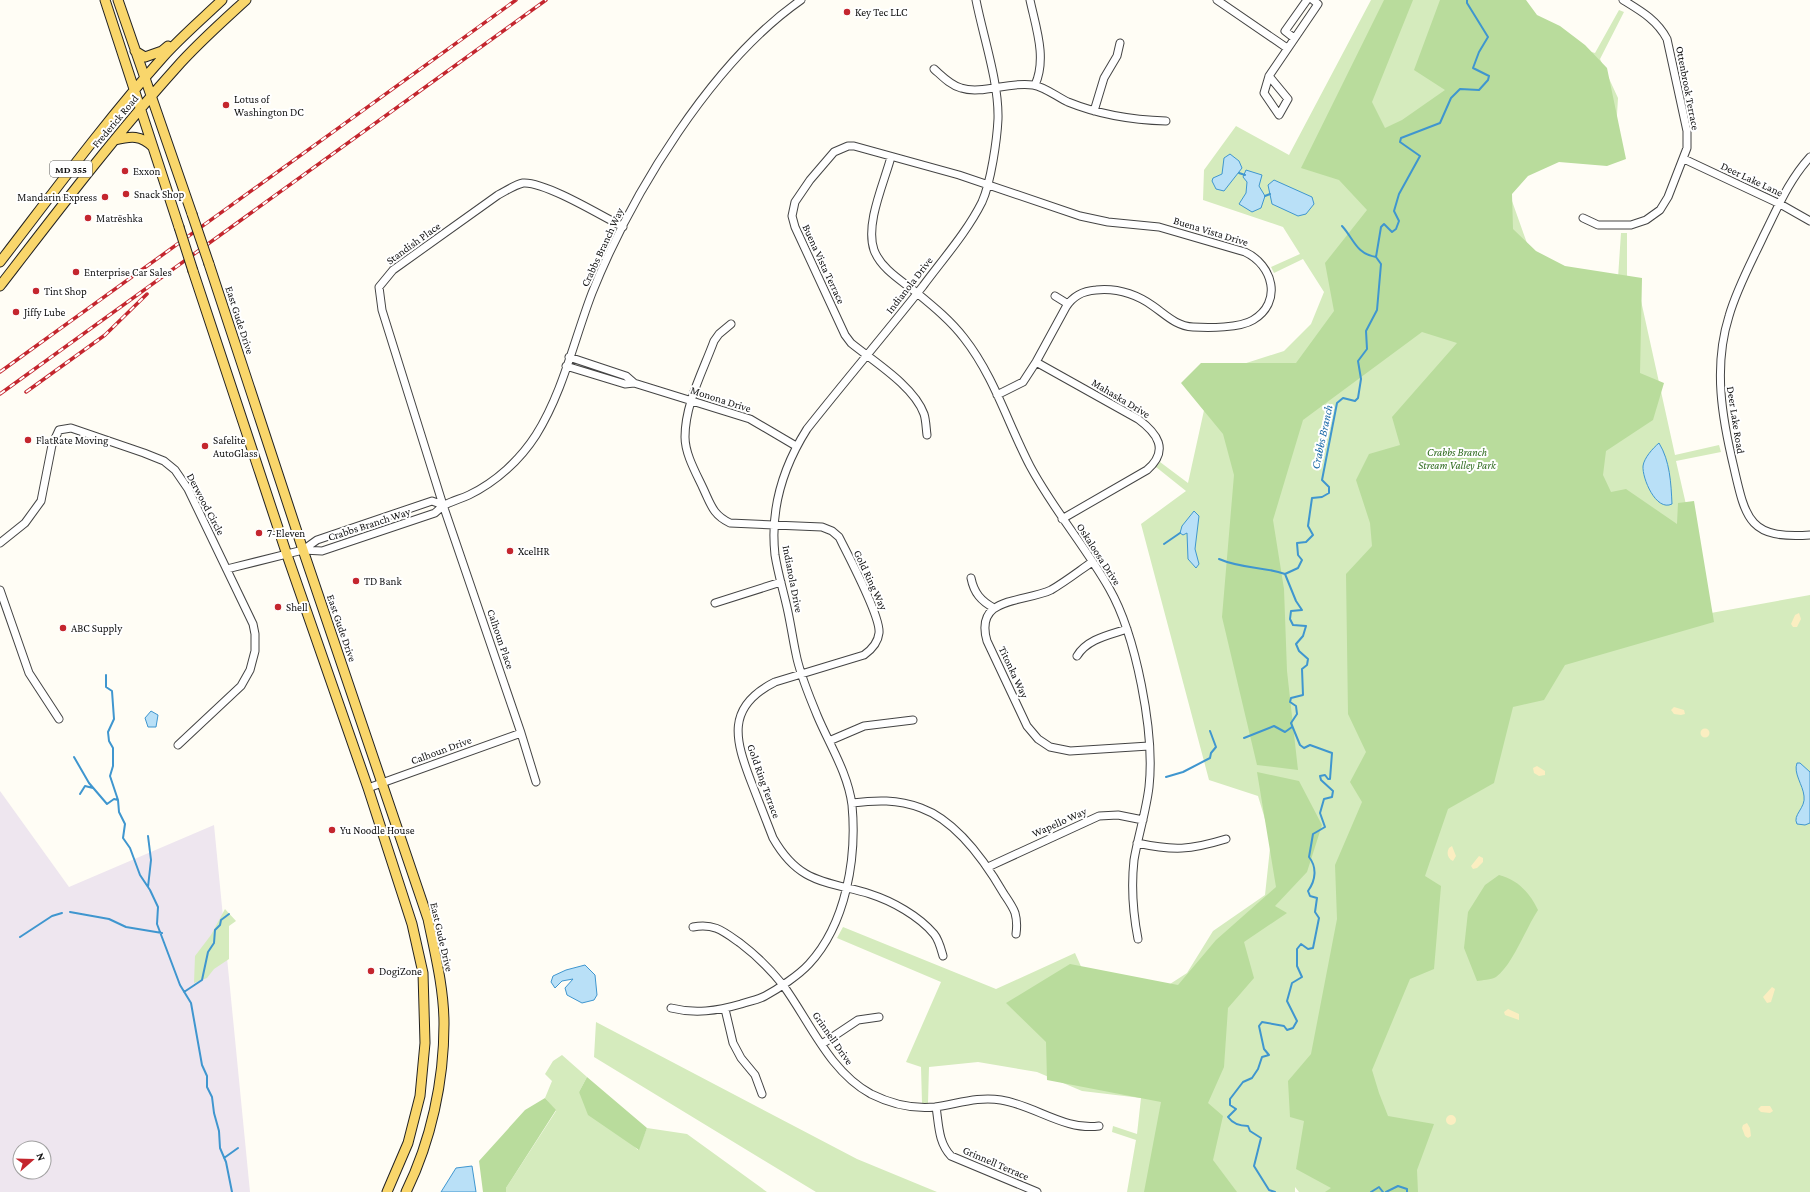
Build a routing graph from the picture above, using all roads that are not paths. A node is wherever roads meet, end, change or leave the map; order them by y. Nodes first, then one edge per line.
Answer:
1 (105, 0) edge
2 (118, 0) edge
3 (222, 0) edge
4 (246, 0) edge
5 (801, 0) edge
6 (976, 0) edge
7 (1030, 0) edge
8 (1217, 0) edge
9 (1307, 0) edge
10 (1313, 0) edge
11 (1623, 0) edge
12 (1294, 38) junction
13 (182, 39) junction
14 (1120, 43) dead end
15 (1287, 48) junction
16 (134, 50) junction
17 (934, 69) dead end
18 (1269, 76) junction
19 (145, 79) junction
20 (1035, 85) junction
21 (995, 87) junction
22 (135, 91) junction
23 (151, 97) junction
24 (141, 109) junction
25 (1094, 111) junction
26 (1166, 121) dead end
27 (115, 140) junction
28 (153, 148) junction
29 (891, 157) junction
30 (1810, 157) edge
31 (1684, 159) junction
32 (987, 185) junction
33 (1780, 204) junction
34 (1583, 218) dead end
35 (1810, 221) edge
36 (623, 227) junction
37 (0, 262) edge
38 (0, 286) edge
39 (917, 293) junction
40 (1056, 296) dead end
41 (1068, 304) junction
42 (731, 324) dead end
43 (867, 356) junction
44 (570, 357) junction
45 (1036, 362) junction
46 (566, 366) junction
47 (634, 383) junction
48 (997, 395) junction
49 (691, 400) junction
50 (927, 435) dead end
51 (796, 446) junction
52 (442, 505) junction
53 (1062, 519) junction
54 (774, 526) junction
55 (1810, 534) edge
56 (0, 543) edge
57 (303, 550) junction
58 (287, 555) junction
59 (1092, 562) junction
60 (227, 569) junction
61 (971, 578) dead end
62 (781, 582) junction
63 (0, 590) edge
64 (715, 603) dead end
65 (994, 608) junction
66 (1127, 629) junction
67 (1077, 656) dead end
68 (801, 674) junction
69 (59, 719) dead end
70 (913, 720) dead end
71 (522, 733) junction
72 (829, 742) junction
73 (178, 744) dead end
74 (1149, 746) junction
75 (536, 782) dead end
76 (382, 783) junction
77 (368, 788) junction
78 (852, 803) junction
79 (1143, 820) junction
80 (1226, 839) dead end
81 (1138, 843) junction
82 (988, 867) junction
83 (847, 888) junction
84 (693, 926) dead end
85 (1016, 934) dead end
86 (1138, 939) dead end
87 (943, 956) dead end
88 (782, 984) junction
89 (671, 1008) dead end
90 (725, 1009) junction
91 (879, 1017) dead end
92 (822, 1044) junction
93 (762, 1094) dead end
94 (936, 1107) junction
95 (413, 1126) junction
96 (1099, 1126) dead end
97 (430, 1130) junction
98 (387, 1192) edge
99 (406, 1192) edge
100 (1037, 1192) edge

1 - 22 main road
2 - 16 main road, East Gude Drive
3 - 13 main road, Frederick Road / MD 355
4 - 23 main road, Frederick Road / MD 355
5 - 36 street, Crabbs Branch Way
6 - 21 street, Indianola Drive
7 - 20 street
8 - 15 street
9 - 12 street
10 - 12 street
11 - 31 street, Ottenbrook Terrace
12 - 15 street
13 - 16 main road
13 - 19 main road, Frederick Road / MD 355
14 - 25 street
15 - 18 street
16 - 19 main road, East Gude Drive
17 - 21 street
18 - 18 street
19 - 22 main road, Frederick Road / MD 355
19 - 23 main road, East Gude Drive
20 - 21 street
20 - 25 street
21 - 32 street, Indianola Drive
22 - 24 main road
22 - 37 main road, Frederick Road / MD 355
23 - 24 main road, Frederick Road / MD 355
23 - 57 main road, East Gude Drive, bridge
24 - 27 main road, Frederick Road / MD 355
24 - 28 main road
25 - 26 street
27 - 28 main road
27 - 38 main road, Frederick Road / MD 355
28 - 58 main road, bridge
29 - 32 street, Buena Vista Terrace
29 - 39 street, Oskaloosa Drive
29 - 43 street, Buena Vista Terrace
30 - 33 street, Deer Lake Road
31 - 33 street, Deer Lake Lane
31 - 34 street, Ottenbrook Terrace
32 - 39 street, Indianola Drive
32 - 41 street, Buena Vista Drive
33 - 35 street, Deer Lake Lane
33 - 55 street, Deer Lake Road
36 - 44 street, Crabbs Branch Way
36 - 52 street, Standish Place
39 - 43 street, Indianola Drive
39 - 48 street, Oskaloosa Drive
40 - 41 street
41 - 45 street, Buena Vista Drive
42 - 49 street, Gold Ring Way
43 - 50 street, Buena Vista Terrace
43 - 51 street, Indianola Drive
44 - 46 street, Crabbs Branch Way
44 - 47 street, Monona Drive
45 - 48 street, Buena Vista Drive
45 - 53 street, Mahaska Drive
46 - 47 street, Monona Drive
46 - 52 street, Crabbs Branch Way
47 - 49 street, Monona Drive
48 - 53 street, Oskaloosa Drive
49 - 51 street, Monona Drive
49 - 54 street, Gold Ring Way
51 - 54 street, Indianola Drive
52 - 57 street, Crabbs Branch Way
52 - 57 street, Crabbs Branch Way
52 - 71 street, Calhoun Place
53 - 59 street, Oskaloosa Drive
54 - 62 street, Indianola Drive
54 - 68 street, Gold Ring Way
56 - 60 street, Derwood Circle
57 - 58 street
57 - 76 main road, East Gude Drive
58 - 60 street
58 - 77 main road
59 - 65 street
59 - 66 street, Oskaloosa Drive
60 - 73 street, Derwood Circle
61 - 65 street
62 - 64 street
62 - 68 street, Indianola Drive
63 - 69 street
65 - 74 street, Titonka Way
66 - 67 street
66 - 74 street, Oskaloosa Drive
68 - 72 street, Indianola Drive
68 - 83 street, Gold Ring Terrace
70 - 72 street
71 - 75 street, Calhoun Place
71 - 76 street, Calhoun Drive
72 - 78 street, Indianola Drive
74 - 79 street, Oskaloosa Drive
76 - 77 street, Calhoun Drive
76 - 97 main road, East Gude Drive
77 - 95 main road
78 - 82 street
78 - 83 street, Indianola Drive
79 - 81 street, Oskaloosa Drive
79 - 82 street, Wapello Way
80 - 81 street
81 - 86 street, Oskaloosa Drive
82 - 85 street
83 - 87 street, Gold Ring Terrace
83 - 88 street, Indianola Drive
84 - 88 street, Grinnell Drive
88 - 90 street, Indianola Drive
88 - 92 street, Grinnell Drive
89 - 90 street, Indianola Drive
90 - 93 street
91 - 92 street
92 - 94 street, Grinnell Drive
94 - 96 street, Grinnell Drive
94 - 100 street, Grinnell Terrace
95 - 97 main road
95 - 98 main road
97 - 99 main road, East Gude Drive

